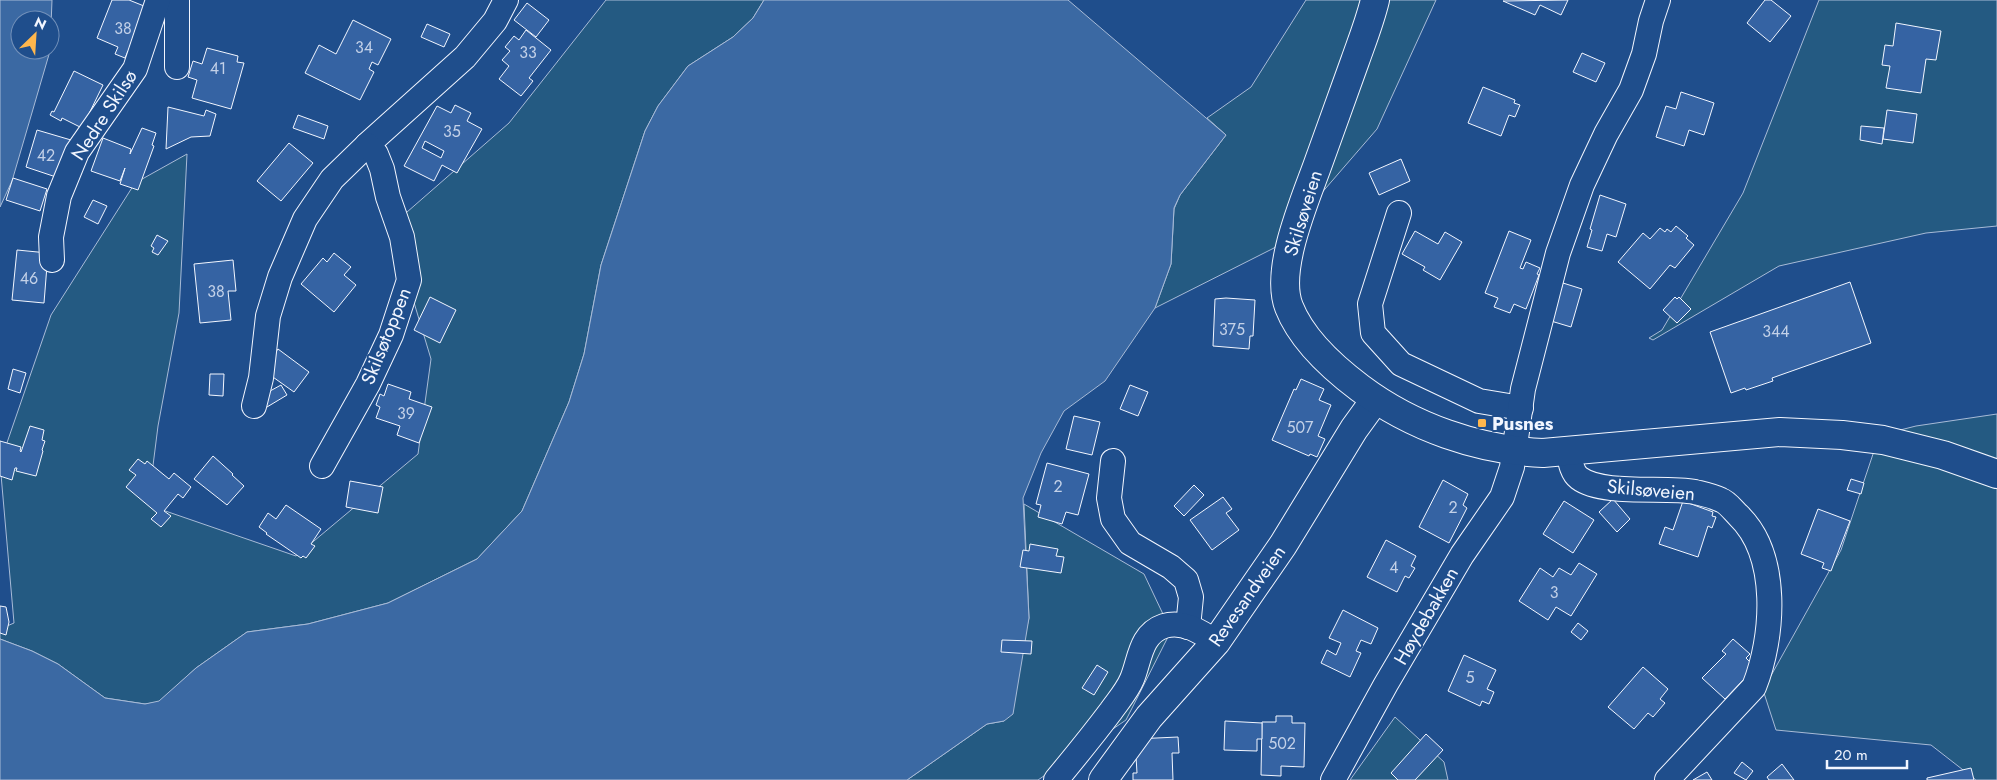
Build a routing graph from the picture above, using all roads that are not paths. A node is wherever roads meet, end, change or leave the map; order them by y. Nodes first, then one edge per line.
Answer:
1 (158, 0) edge
2 (177, 0) edge
3 (506, 0) edge
4 (1375, 0) edge
5 (1658, 0) edge
6 (176, 67) dead end
7 (367, 145) junction
8 (1399, 214) dead end
9 (52, 260) dead end
10 (1375, 400) junction
11 (254, 406) dead end
12 (1521, 408) junction
13 (1568, 450) junction
14 (1515, 452) junction
15 (1113, 461) dead end
16 (322, 466) dead end
17 (1997, 474) edge
18 (1188, 627) junction
19 (1216, 642) junction
20 (1056, 780) edge
21 (1103, 780) edge
22 (1333, 780) edge
23 (1667, 780) edge

1 - 9 street, Nedre Skilsø
2 - 6 street
3 - 7 street
4 - 10 main road, Skilsøveien
5 - 12 street
7 - 11 street
7 - 16 street, Skilsøtoppen
8 - 12 street
10 - 14 main road, Skilsøveien
10 - 19 main road, Revesandveien
12 - 14 street
13 - 14 main road, Skilsøveien
13 - 17 main road, Skilsøveien
13 - 23 street, Skilsøveien
14 - 22 street, Høydebakken
15 - 18 street
18 - 19 street
18 - 20 street
19 - 21 main road, Revesandveien

